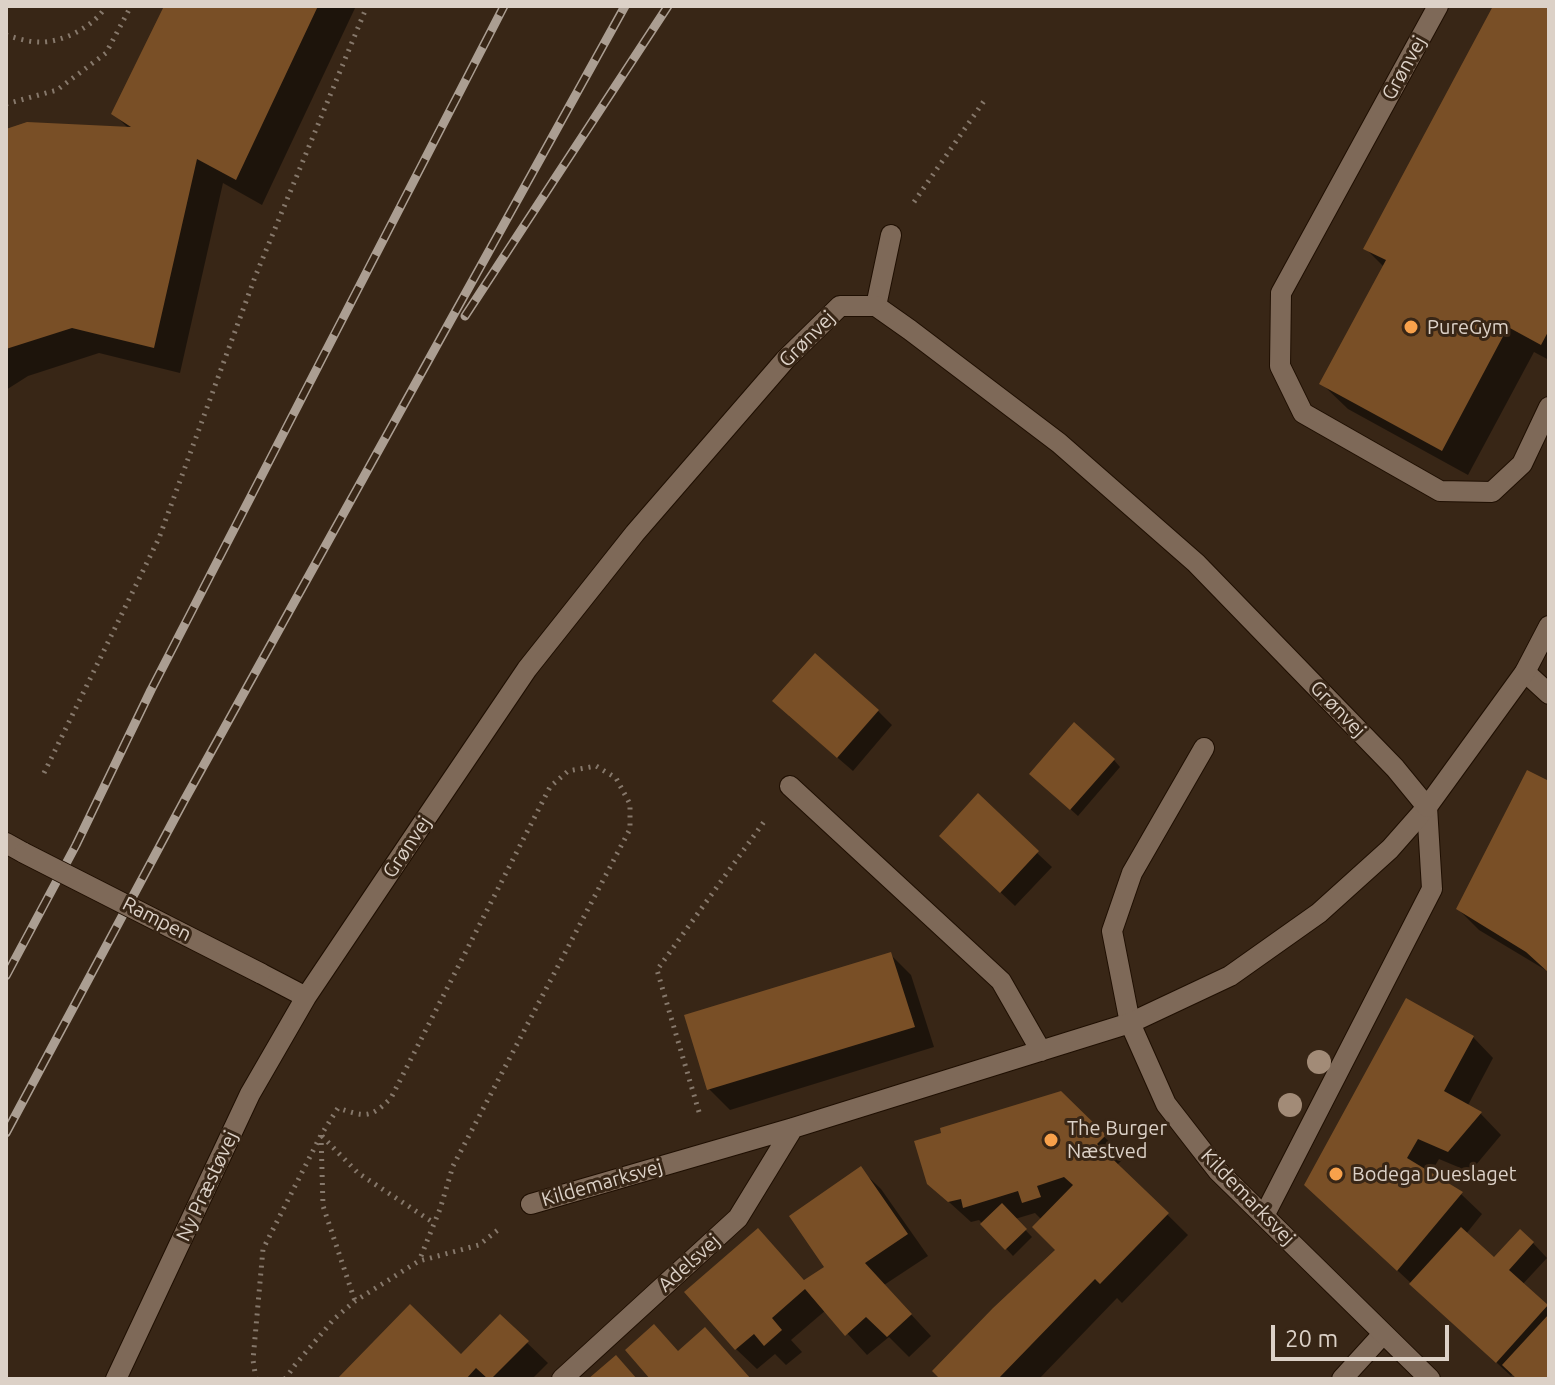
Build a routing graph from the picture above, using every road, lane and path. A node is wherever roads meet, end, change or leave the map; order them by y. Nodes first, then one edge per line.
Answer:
1 (106, 6) edge
2 (131, 6) edge
3 (367, 6) edge
4 (1438, 6) edge
5 (6, 35) edge
6 (984, 101) dead end
7 (6, 104) edge
8 (891, 235) joint
9 (876, 306) junction
10 (1549, 407) edge
11 (1549, 626) edge
12 (1525, 672) junction
13 (1549, 694) edge
14 (1204, 748) dead end
15 (44, 773) dead end
16 (790, 786) joint
17 (1427, 807) junction
18 (15, 848) edge
19 (306, 997) junction
20 (1130, 1023) junction
21 (1041, 1051) junction
22 (793, 1128) junction
23 (321, 1135) junction
24 (710, 1152) junction
25 (531, 1204) joint
26 (1264, 1216) junction
27 (434, 1223) junction
28 (419, 1261) junction
29 (355, 1301) junction
30 (1383, 1334) junction
31 (116, 1379) edge
32 (256, 1379) edge
33 (285, 1379) edge
34 (562, 1379) edge
35 (1342, 1379) edge
36 (1430, 1379) edge

1 - 5 path
2 - 7 path
3 - 15 path
4 - 10 street, Grønvej
6 - 8 path
8 - 9 street
9 - 17 street, Grønvej
9 - 19 street, Grønvej
11 - 12 street
12 - 13 street
12 - 17 street
14 - 20 street
16 - 21 street
16 - 24 path
17 - 20 street
17 - 26 street
18 - 19 street, Rampen, bridge
19 - 31 street, Ny Præstøvej
20 - 21 street, Kildemarksvej
20 - 26 street, Kildemarksvej
21 - 22 street, Kildemarksvej
22 - 24 street, Kildemarksvej
22 - 34 street, Adelsvej
23 - 27 path
23 - 27 path
23 - 29 path
23 - 32 path
24 - 25 street, Kildemarksvej
25 - 28 path
26 - 30 street, Kildemarksvej
27 - 28 path
28 - 29 path
29 - 33 path
30 - 35 street
30 - 36 street, Kildemarksvej

